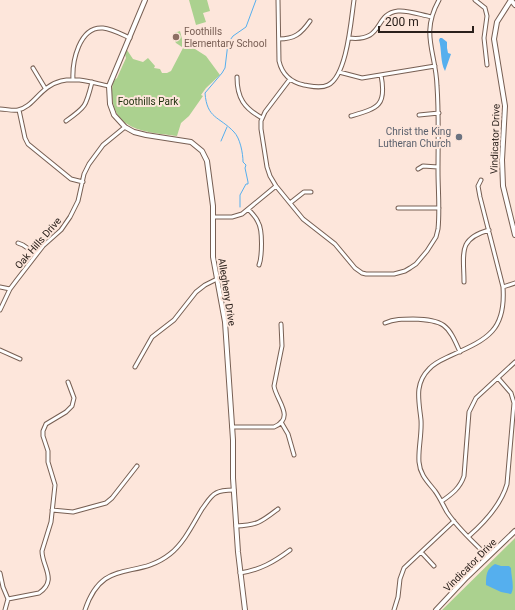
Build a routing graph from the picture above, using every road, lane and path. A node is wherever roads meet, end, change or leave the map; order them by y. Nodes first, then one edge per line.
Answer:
1 (145, 0) edge
2 (278, 0) edge
3 (354, 0) edge
4 (439, 0) edge
5 (475, 0) edge
6 (511, 0) edge
7 (515, 2) edge
8 (515, 5) edge
9 (432, 18) junction
10 (310, 21) dead end
11 (130, 38) junction
12 (349, 38) junction
13 (278, 39) junction
14 (487, 65) dead end
15 (435, 66) junction
16 (34, 68) dead end
17 (339, 72) junction
18 (381, 75) junction
19 (237, 77) dead end
20 (290, 79) junction
21 (72, 80) junction
22 (92, 82) junction
23 (109, 86) junction
24 (45, 88) junction
25 (0, 109) edge
26 (19, 110) junction
27 (439, 113) junction
28 (419, 115) dead end
29 (351, 116) dead end
30 (262, 118) junction
31 (66, 121) dead end
32 (125, 126) junction
33 (438, 167) junction
34 (418, 169) dead end
35 (481, 180) dead end
36 (83, 182) junction
37 (276, 186) junction
38 (311, 192) dead end
39 (290, 203) junction
40 (398, 208) dead end
41 (439, 208) junction
42 (248, 209) junction
43 (213, 217) junction
44 (513, 219) edge
45 (514, 225) edge
46 (489, 230) junction
47 (515, 235) edge
48 (18, 243) dead end
49 (36, 254) junction
50 (259, 265) dead end
51 (217, 279) junction
52 (464, 282) dead end
53 (515, 283) edge
54 (0, 286) edge
55 (503, 286) junction
56 (10, 289) junction
57 (0, 310) edge
58 (385, 323) dead end
59 (281, 324) dead end
60 (0, 350) edge
61 (460, 352) junction
62 (20, 359) dead end
63 (515, 362) edge
64 (135, 367) dead end
65 (498, 378) junction
66 (68, 382) dead end
67 (281, 422) junction
68 (232, 427) junction
69 (294, 455) dead end
70 (137, 466) dead end
71 (234, 490) junction
72 (442, 501) junction
73 (278, 509) dead end
74 (52, 510) junction
75 (454, 521) junction
76 (236, 526) junction
77 (515, 531) edge
78 (469, 536) junction
79 (290, 550) dead end
80 (421, 552) junction
81 (488, 557) junction
82 (434, 566) dead end
83 (0, 573) edge
84 (240, 573) junction
85 (8, 599) junction
86 (5, 610) edge
87 (85, 610) edge
88 (245, 610) edge
89 (394, 610) edge
90 (436, 610) edge

1 - 11 street, Allegheny Drive
2 - 13 street
3 - 12 street
4 - 9 street
5 - 14 street
6 - 7 street
6 - 8 street
6 - 44 street, Vindicator Drive
9 - 12 street
9 - 15 street
10 - 13 street
11 - 21 street
11 - 23 street, Allegheny Drive
12 - 17 street
13 - 20 street
15 - 18 street
15 - 27 street
16 - 24 street
17 - 18 street
17 - 20 street
18 - 29 street
19 - 30 street
20 - 30 street
21 - 22 street
21 - 24 street
22 - 23 street
22 - 31 street
23 - 32 street, Allegheny Drive
24 - 26 street
25 - 26 street
26 - 36 street
27 - 28 street
27 - 33 street
30 - 37 street
32 - 36 street, Oak Hills Drive
32 - 43 street, Allegheny Drive
33 - 34 street
33 - 41 street
35 - 46 street
36 - 49 street, Oak Hills Drive
37 - 39 street
37 - 42 street
38 - 39 street
39 - 41 street
40 - 41 street
42 - 43 street
42 - 50 street
43 - 51 street, Allegheny Drive
44 - 45 street, Vindicator Drive
45 - 47 street, Vindicator Drive
46 - 52 street
46 - 55 street
48 - 49 street
49 - 56 street, Oak Hills Drive
51 - 64 street
51 - 68 street, Allegheny Drive
53 - 55 street
54 - 56 street
55 - 61 street
56 - 57 street, Oak Hills Drive
58 - 61 street
59 - 67 street
60 - 62 street
61 - 72 street
63 - 65 street
65 - 72 street
65 - 78 street
66 - 74 street
67 - 68 street
67 - 69 street
68 - 71 street, Allegheny Drive
70 - 74 street
71 - 76 street, Allegheny Drive
71 - 87 street
72 - 75 street
73 - 76 street
74 - 85 street
75 - 78 street
75 - 80 street
76 - 84 street, Allegheny Drive
77 - 81 street, Vindicator Drive
78 - 81 street
79 - 84 street
80 - 82 street
80 - 89 street
81 - 90 street, Vindicator Drive
83 - 85 street
84 - 88 street, Allegheny Drive
85 - 86 street

